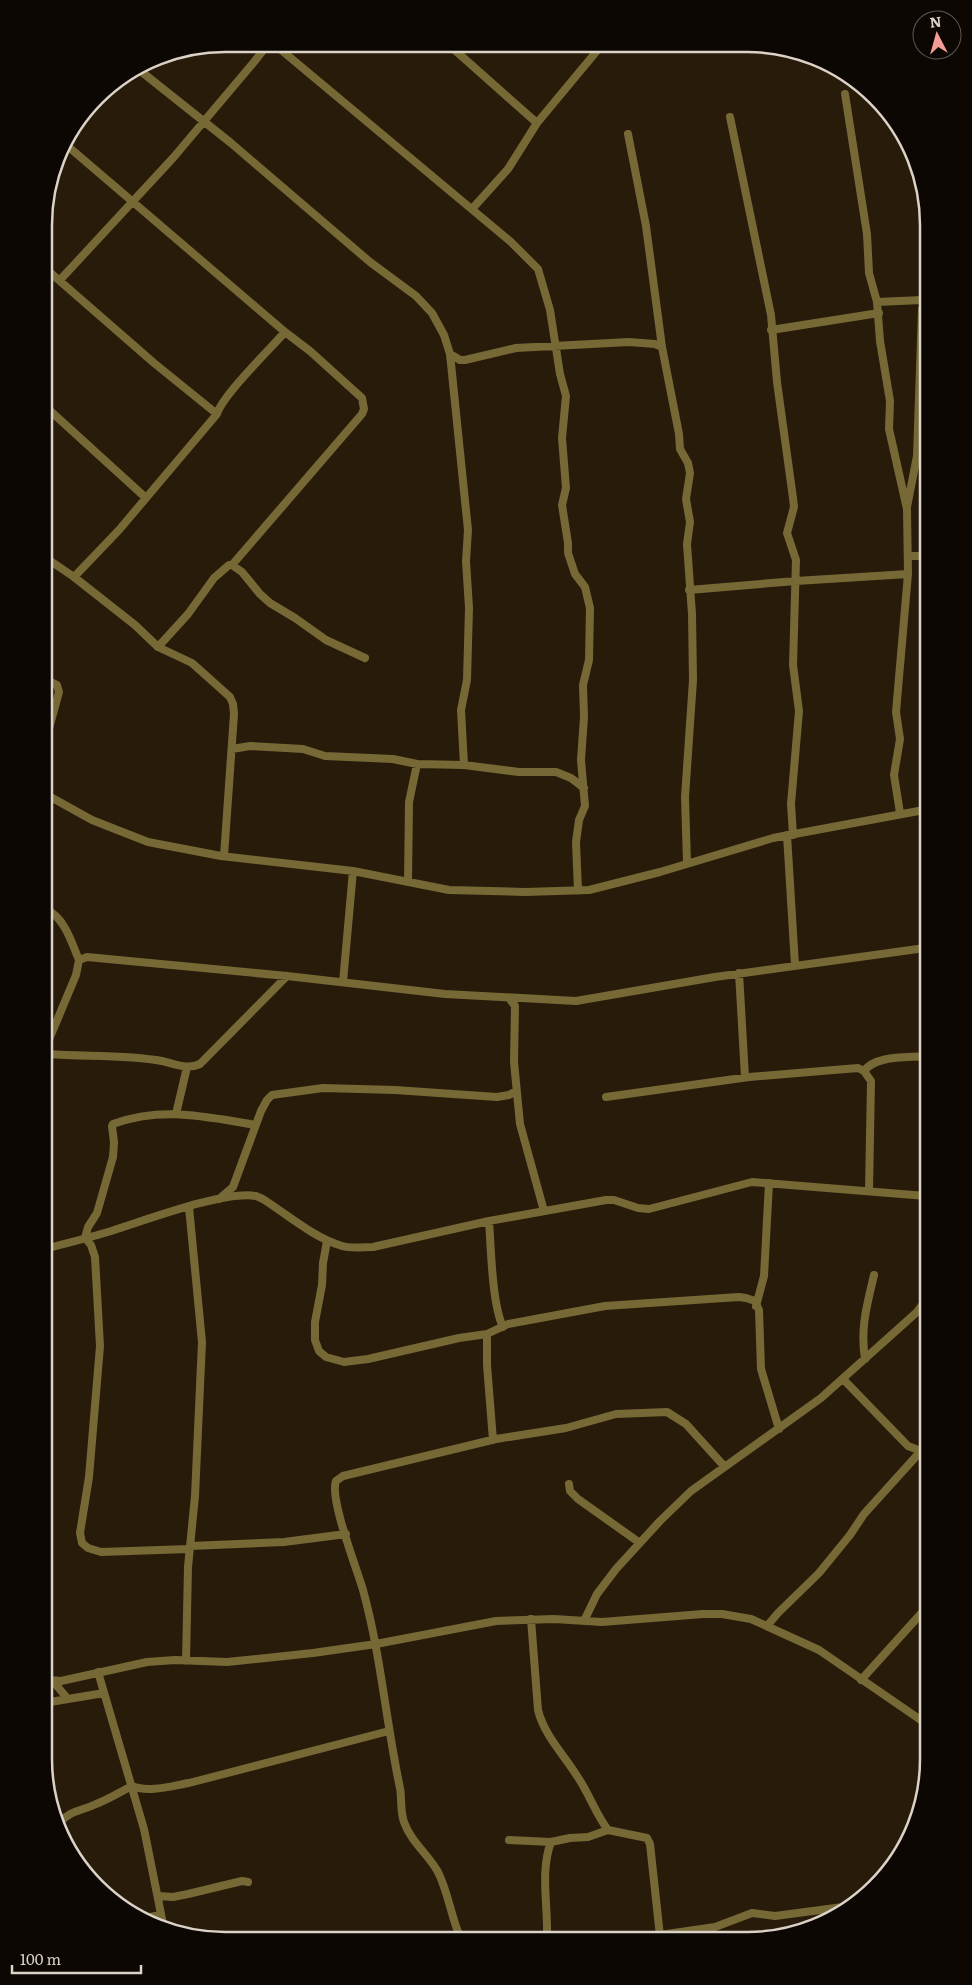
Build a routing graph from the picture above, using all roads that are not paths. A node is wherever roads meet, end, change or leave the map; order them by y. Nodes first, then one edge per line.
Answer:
1 (261, 52) edge
2 (284, 52) edge
3 (457, 52) edge
4 (596, 52) edge
5 (144, 74) edge
6 (845, 94) dead end
7 (730, 117) dead end
8 (203, 122) junction
9 (537, 123) junction
10 (628, 134) dead end
11 (71, 149) edge
12 (132, 201) junction
13 (472, 209) junction
14 (53, 274) edge
15 (60, 280) junction
16 (920, 300) edge
17 (878, 302) junction
18 (878, 313) junction
19 (771, 330) junction
20 (285, 332) junction
21 (556, 347) junction
22 (662, 347) junction
23 (450, 354) junction
24 (920, 386) edge
25 (53, 413) edge
26 (217, 414) junction
27 (146, 498) junction
28 (907, 509) junction
29 (908, 556) junction
30 (920, 556) edge
31 (53, 563) edge
32 (232, 565) junction
33 (908, 574) junction
34 (74, 577) junction
35 (796, 580) junction
36 (689, 590) junction
37 (158, 647) junction
38 (365, 658) dead end
39 (53, 683) edge
40 (53, 715) edge
41 (232, 749) junction
42 (417, 764) junction
43 (464, 765) junction
44 (584, 788) junction
45 (53, 797) edge
46 (920, 811) edge
47 (900, 814) junction
48 (790, 835) junction
49 (224, 856) junction
50 (687, 863) junction
51 (353, 871) junction
52 (408, 882) junction
53 (578, 891) junction
54 (53, 913) edge
55 (920, 949) edge
56 (79, 960) junction
57 (795, 965) junction
58 (739, 973) junction
59 (287, 976) junction
60 (343, 982) junction
61 (509, 998) junction
62 (522, 999) junction
63 (515, 1006) junction
64 (52, 1031) edge
65 (52, 1054) edge
66 (919, 1057) edge
67 (187, 1067) junction
68 (864, 1071) junction
69 (745, 1078) junction
70 (516, 1091) junction
71 (606, 1097) dead end
72 (176, 1114) junction
73 (256, 1125) junction
74 (770, 1183) junction
75 (233, 1187) junction
76 (868, 1191) junction
77 (919, 1195) edge
78 (235, 1197) junction
79 (219, 1199) junction
80 (189, 1207) junction
81 (544, 1211) junction
82 (489, 1221) junction
83 (85, 1238) junction
84 (327, 1240) junction
85 (52, 1247) edge
86 (874, 1275) dead end
87 (756, 1306) junction
88 (919, 1308) edge
89 (503, 1327) junction
90 (488, 1334) junction
91 (865, 1359) junction
92 (843, 1379) junction
93 (780, 1428) junction
94 (494, 1440) junction
95 (919, 1449) edge
96 (919, 1455) edge
97 (724, 1466) junction
98 (569, 1484) dead end
99 (346, 1534) junction
100 (640, 1542) junction
101 (190, 1548) junction
102 (919, 1616) edge
103 (531, 1619) junction
104 (584, 1621) junction
105 (767, 1626) junction
106 (376, 1644) junction
107 (186, 1661) junction
108 (98, 1672) junction
109 (52, 1680) edge
110 (861, 1680) junction
111 (52, 1681) edge
112 (104, 1693) junction
113 (67, 1698) junction
114 (52, 1702) edge
115 (919, 1719) edge
116 (389, 1731) junction
117 (132, 1786) junction
118 (63, 1818) edge
119 (608, 1830) junction
120 (509, 1840) dead end
121 (551, 1842) junction
122 (248, 1882) dead end
123 (158, 1896) junction
124 (834, 1908) edge
125 (161, 1915) junction
126 (152, 1916) edge
127 (162, 1920) edge
128 (458, 1932) edge
129 (547, 1932) edge
130 (660, 1932) edge
131 (678, 1932) edge

1 - 8 street
2 - 13 street
3 - 9 street
4 - 9 street
5 - 8 street
6 - 17 street
7 - 19 street
8 - 12 street
8 - 23 street
9 - 13 street
10 - 22 street
11 - 12 street
12 - 15 street
12 - 20 street
13 - 21 street
14 - 15 street
15 - 26 street
16 - 17 street
17 - 18 street
18 - 19 street
18 - 28 street
19 - 35 street
20 - 26 street
20 - 32 street
21 - 22 street
21 - 23 street
21 - 44 street
22 - 36 street
23 - 43 street
24 - 28 street
25 - 27 street
26 - 27 street
27 - 34 street
28 - 29 street
29 - 30 street
29 - 33 street
31 - 34 street
32 - 37 street
32 - 38 street
33 - 35 street
33 - 47 street
34 - 37 street
35 - 36 street
35 - 48 street
36 - 50 street
37 - 41 street
39 - 40 street
41 - 42 street
41 - 49 street
42 - 43 street
42 - 52 street
43 - 44 street
44 - 53 street
45 - 49 street
46 - 47 street
47 - 48 street
48 - 50 street
48 - 57 street
49 - 51 street
50 - 53 street
51 - 52 street
51 - 60 street
52 - 53 street
54 - 56 street
55 - 57 street
56 - 59 street
56 - 64 street
57 - 58 street
58 - 62 street
58 - 69 street
59 - 60 street
59 - 67 street
60 - 61 street
61 - 62 street
61 - 63 street
62 - 63 street
63 - 70 street
65 - 67 street
66 - 68 street
67 - 72 street
68 - 69 street
68 - 76 street
69 - 71 street
70 - 73 street
70 - 81 street
72 - 73 street
72 - 83 street
73 - 75 street
74 - 76 street
74 - 81 street
74 - 87 street
75 - 78 street
75 - 79 street
76 - 77 street
78 - 79 street
78 - 84 street
79 - 80 street
80 - 83 street
80 - 101 street
81 - 82 street
82 - 84 street
82 - 89 street
83 - 85 street
83 - 101 street
84 - 90 street
86 - 91 street
87 - 89 street
87 - 93 street
88 - 91 street
89 - 90 street
90 - 94 street
91 - 92 street
92 - 93 street
92 - 95 street
93 - 97 street
94 - 97 street
94 - 99 street
96 - 105 street
97 - 100 street
98 - 100 street
99 - 101 street
99 - 106 street
100 - 104 street
101 - 107 street
102 - 110 street
103 - 104 street
103 - 106 street
103 - 119 street
104 - 105 street
105 - 110 street
106 - 107 street
106 - 116 street
107 - 108 street
108 - 109 street
108 - 112 street
110 - 115 street
111 - 113 street
112 - 113 street
112 - 117 street
113 - 114 street
116 - 117 street
116 - 128 street
117 - 118 street
117 - 123 street
119 - 121 street
119 - 130 street
120 - 121 street
121 - 129 street
122 - 123 street
123 - 125 street
124 - 131 street
125 - 126 street
125 - 127 street

